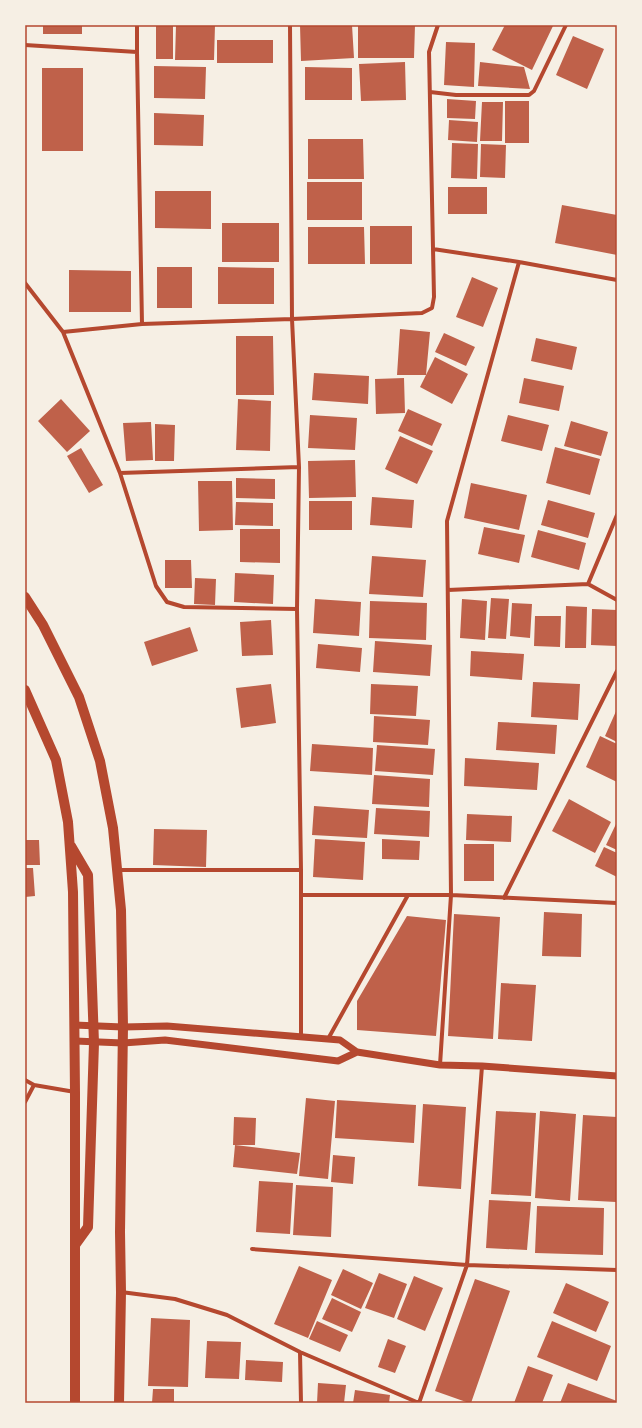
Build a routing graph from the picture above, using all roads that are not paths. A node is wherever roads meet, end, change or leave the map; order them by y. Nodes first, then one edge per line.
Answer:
1 (137, 25) edge
2 (290, 25) edge
3 (438, 25) edge
4 (566, 25) edge
5 (25, 45) edge
6 (137, 52) junction
7 (430, 92) junction
8 (432, 250) junction
9 (519, 262) junction
10 (617, 280) edge
11 (25, 283) edge
12 (292, 319) junction
13 (142, 324) junction
14 (63, 332) junction
15 (299, 467) junction
16 (120, 473) junction
17 (617, 515) edge
18 (588, 584) junction
19 (448, 590) junction
20 (25, 597) edge
21 (617, 600) edge
22 (297, 609) junction
23 (617, 671) edge
24 (25, 690) edge
25 (70, 843) junction
26 (117, 870) junction
27 (301, 870) junction
28 (408, 895) junction
29 (451, 895) junction
30 (301, 896) junction
31 (504, 898) junction
32 (617, 903) edge
33 (74, 1024) junction
34 (92, 1026) junction
35 (124, 1027) junction
36 (301, 1037) junction
37 (328, 1039) junction
38 (74, 1041) junction
39 (94, 1043) junction
40 (123, 1043) junction
41 (357, 1052) junction
42 (440, 1065) junction
43 (482, 1066) junction
44 (617, 1076) edge
45 (25, 1080) edge
46 (34, 1085) junction
47 (75, 1092) junction
48 (25, 1102) edge
49 (75, 1245) junction
50 (252, 1249) dead end
51 (467, 1265) junction
52 (617, 1270) edge
53 (121, 1292) junction
54 (300, 1352) junction
55 (75, 1403) edge
56 (119, 1403) edge
57 (301, 1403) edge
58 (419, 1403) edge

1 - 6 street
2 - 12 street
3 - 7 street
4 - 7 street
5 - 6 street
6 - 13 street
7 - 8 street
8 - 9 street
8 - 12 street
9 - 10 street
9 - 19 street
11 - 14 street
12 - 13 street
12 - 15 street
13 - 14 street
14 - 16 street
15 - 16 street
15 - 22 street
16 - 22 street
17 - 18 street
18 - 19 street
18 - 21 street
19 - 29 street
20 - 26 main road
22 - 27 street
23 - 31 street
24 - 25 main road
25 - 33 main road
25 - 34 main road
26 - 27 street
26 - 35 main road
27 - 30 street
28 - 29 street
28 - 30 street
28 - 37 street
29 - 31 street
29 - 42 street
30 - 36 street
31 - 32 street
33 - 34 street
33 - 38 main road
34 - 35 street
34 - 39 main road
35 - 36 street
35 - 40 main road
36 - 37 street
37 - 41 street
38 - 39 street
38 - 47 main road
39 - 40 street
39 - 49 main road
40 - 41 street
40 - 53 main road
41 - 42 street
42 - 43 street
43 - 44 street
43 - 51 street
45 - 46 street
46 - 47 street
46 - 48 street
47 - 49 main road
49 - 55 main road
50 - 51 street
51 - 52 street
51 - 58 street
53 - 54 street
53 - 56 main road
54 - 57 street
54 - 58 street

